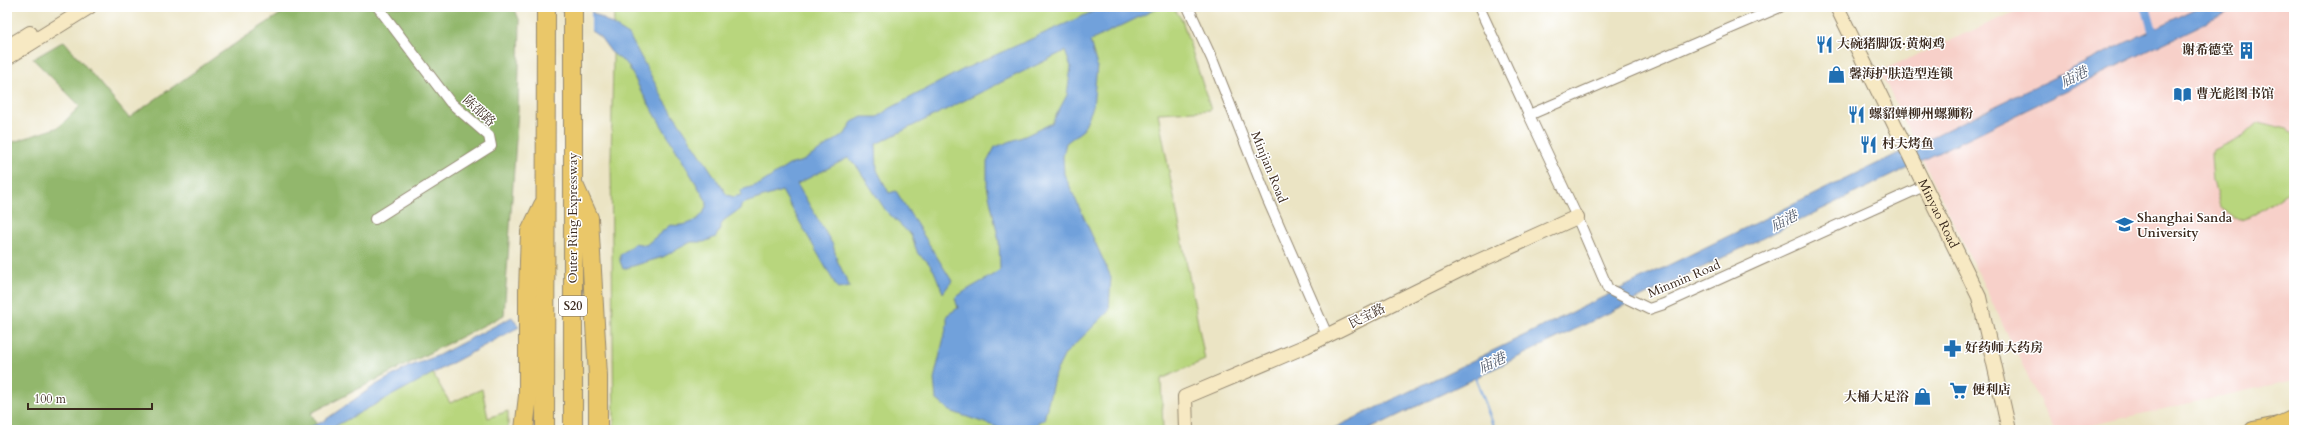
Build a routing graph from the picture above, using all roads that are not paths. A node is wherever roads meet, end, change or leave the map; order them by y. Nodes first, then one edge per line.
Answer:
1 (73, 7) edge
2 (89, 7) edge
3 (378, 7) edge
4 (573, 7) edge
5 (1188, 7) edge
6 (1479, 7) edge
7 (1780, 7) edge
8 (1837, 7) edge
9 (546, 9) edge
10 (7, 47) edge
11 (7, 58) edge
12 (1529, 115) junction
13 (573, 183) junction
14 (1924, 186) junction
15 (546, 201) junction
16 (1578, 217) junction
17 (375, 219) dead end
18 (1327, 336) junction
19 (598, 376) junction
20 (2294, 421) edge
21 (525, 430) edge
22 (545, 430) edge
23 (573, 430) edge
24 (598, 430) edge
25 (609, 430) edge
26 (1186, 430) edge
27 (2009, 430) edge
28 (2253, 430) edge
29 (2270, 430) edge

1 - 10 street
2 - 11 street
3 - 17 street, 陈邵路
4 - 13 highway, Outer Ring Expressway / S20
5 - 18 street, Minjian Road
6 - 12 street, Minmin Road
7 - 12 street
8 - 14 street, Minyao Road
9 - 15 highway, S20
12 - 16 street, Minmin Road
13 - 19 highway
13 - 23 highway, Outer Ring Expressway / S20
14 - 16 street, Minmin Road
14 - 27 street, Minyao Road
15 - 21 highway
15 - 22 highway, S20
16 - 18 street, 民宝路
18 - 26 street, 民宝路
19 - 24 highway
19 - 25 highway
20 - 28 main road
20 - 29 highway, bridge

